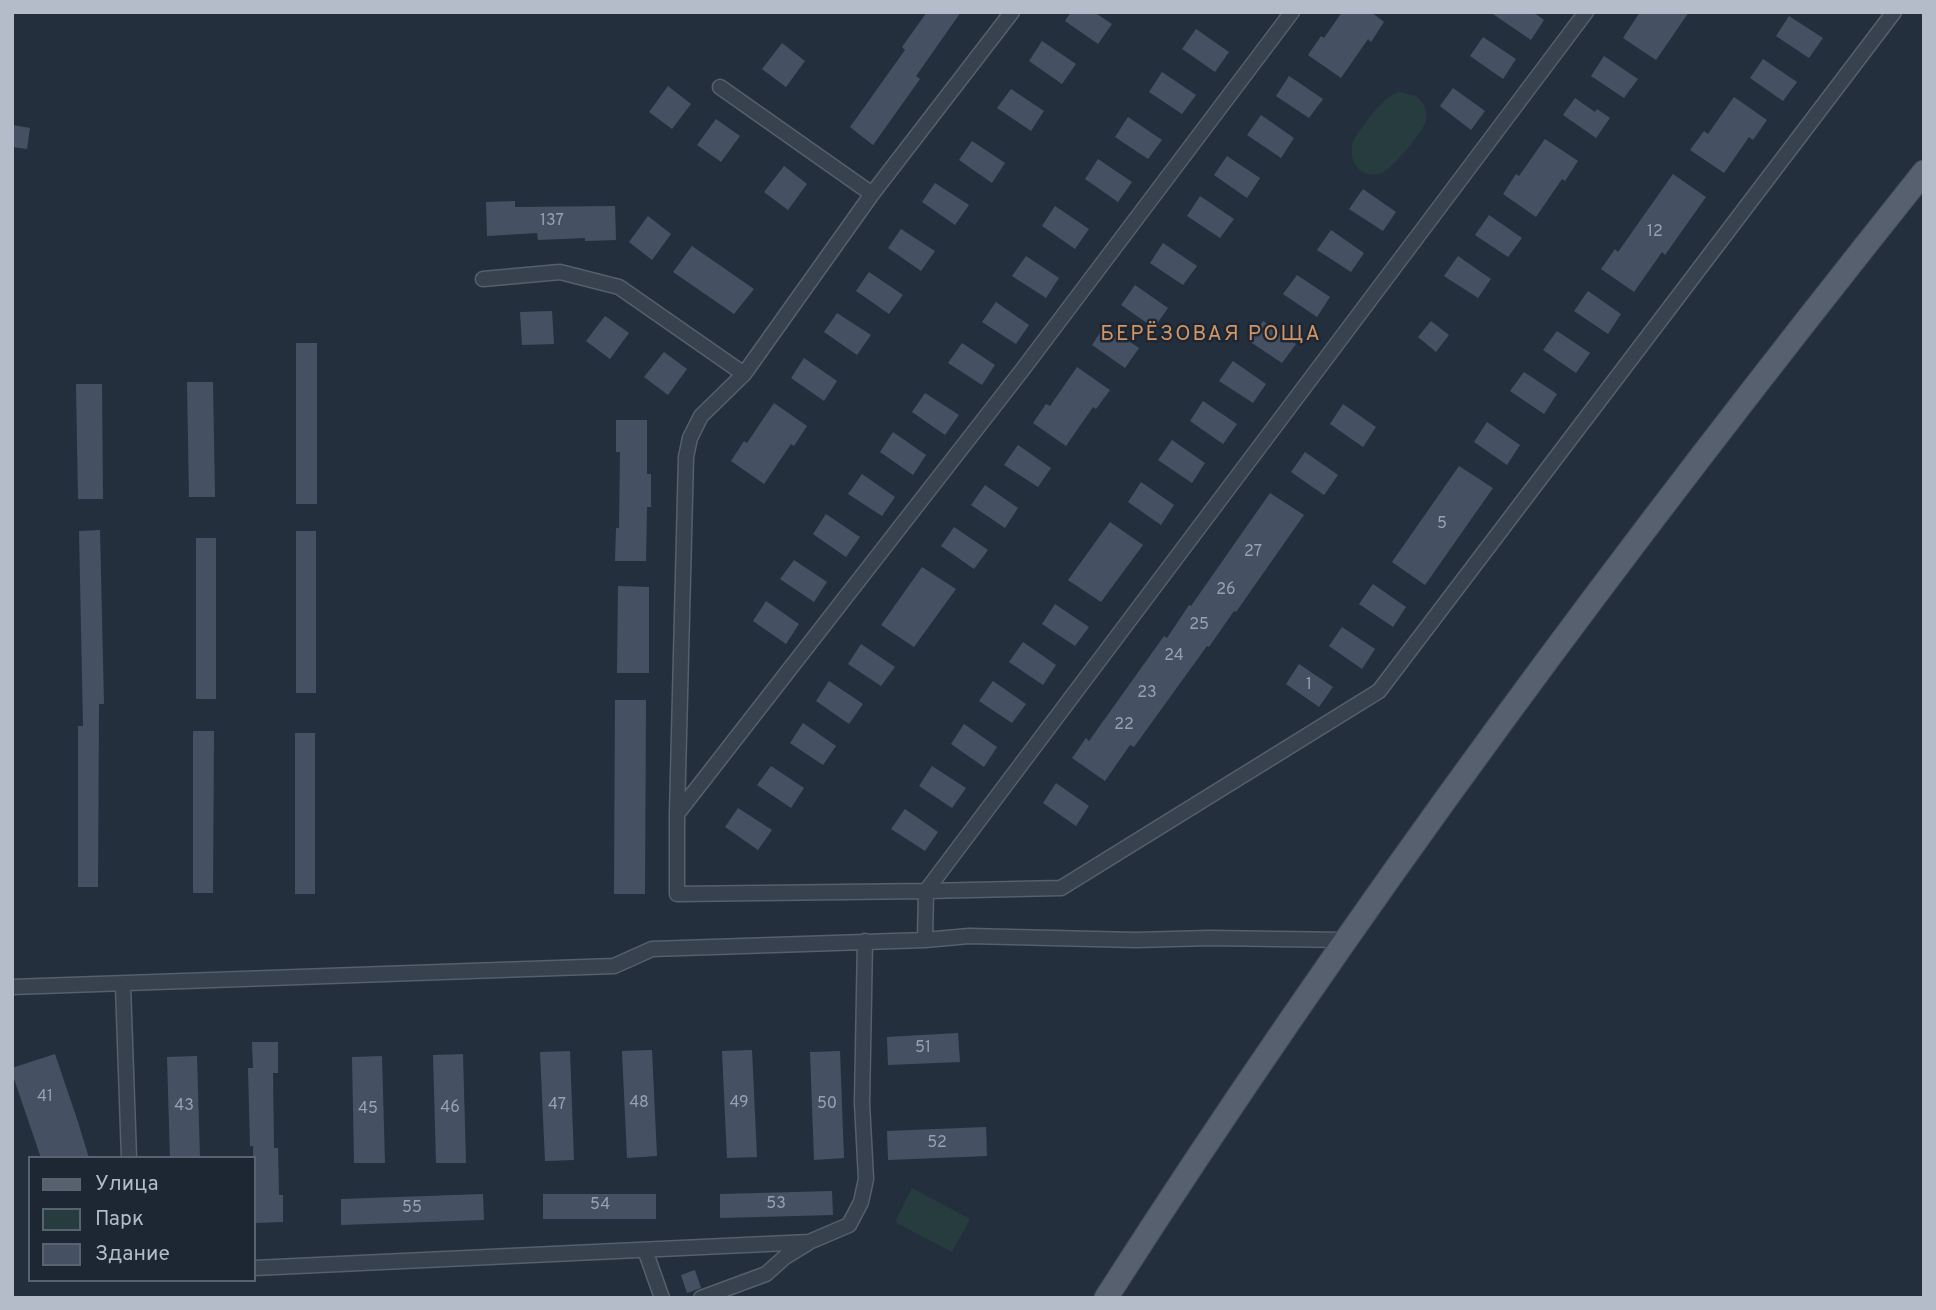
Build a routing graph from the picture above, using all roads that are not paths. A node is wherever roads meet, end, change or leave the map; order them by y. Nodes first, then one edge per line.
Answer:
1 (1012, 12) edge
2 (1292, 12) edge
3 (1586, 12) edge
4 (1894, 12) edge
5 (720, 87) dead end
6 (1924, 172) edge
7 (872, 194) junction
8 (482, 279) dead end
9 (744, 373) junction
10 (677, 814) junction
11 (926, 891) junction
12 (925, 940) junction
13 (1345, 940) junction
14 (865, 941) junction
15 (123, 985) junction
16 (12, 987) edge
17 (129, 1156) edge
18 (809, 1242) junction
19 (645, 1250) junction
20 (256, 1268) edge
21 (662, 1298) edge
22 (701, 1298) edge
23 (1106, 1298) edge

1 - 7 street
2 - 10 street
3 - 11 street
4 - 11 street
5 - 7 street
6 - 13 main road
7 - 9 street
8 - 9 street
9 - 10 street
10 - 11 street
11 - 12 street
12 - 13 street
12 - 14 street
13 - 23 main road
14 - 15 street
14 - 18 street
15 - 16 street
15 - 17 street
18 - 19 street
18 - 22 street
19 - 20 street
19 - 21 street

